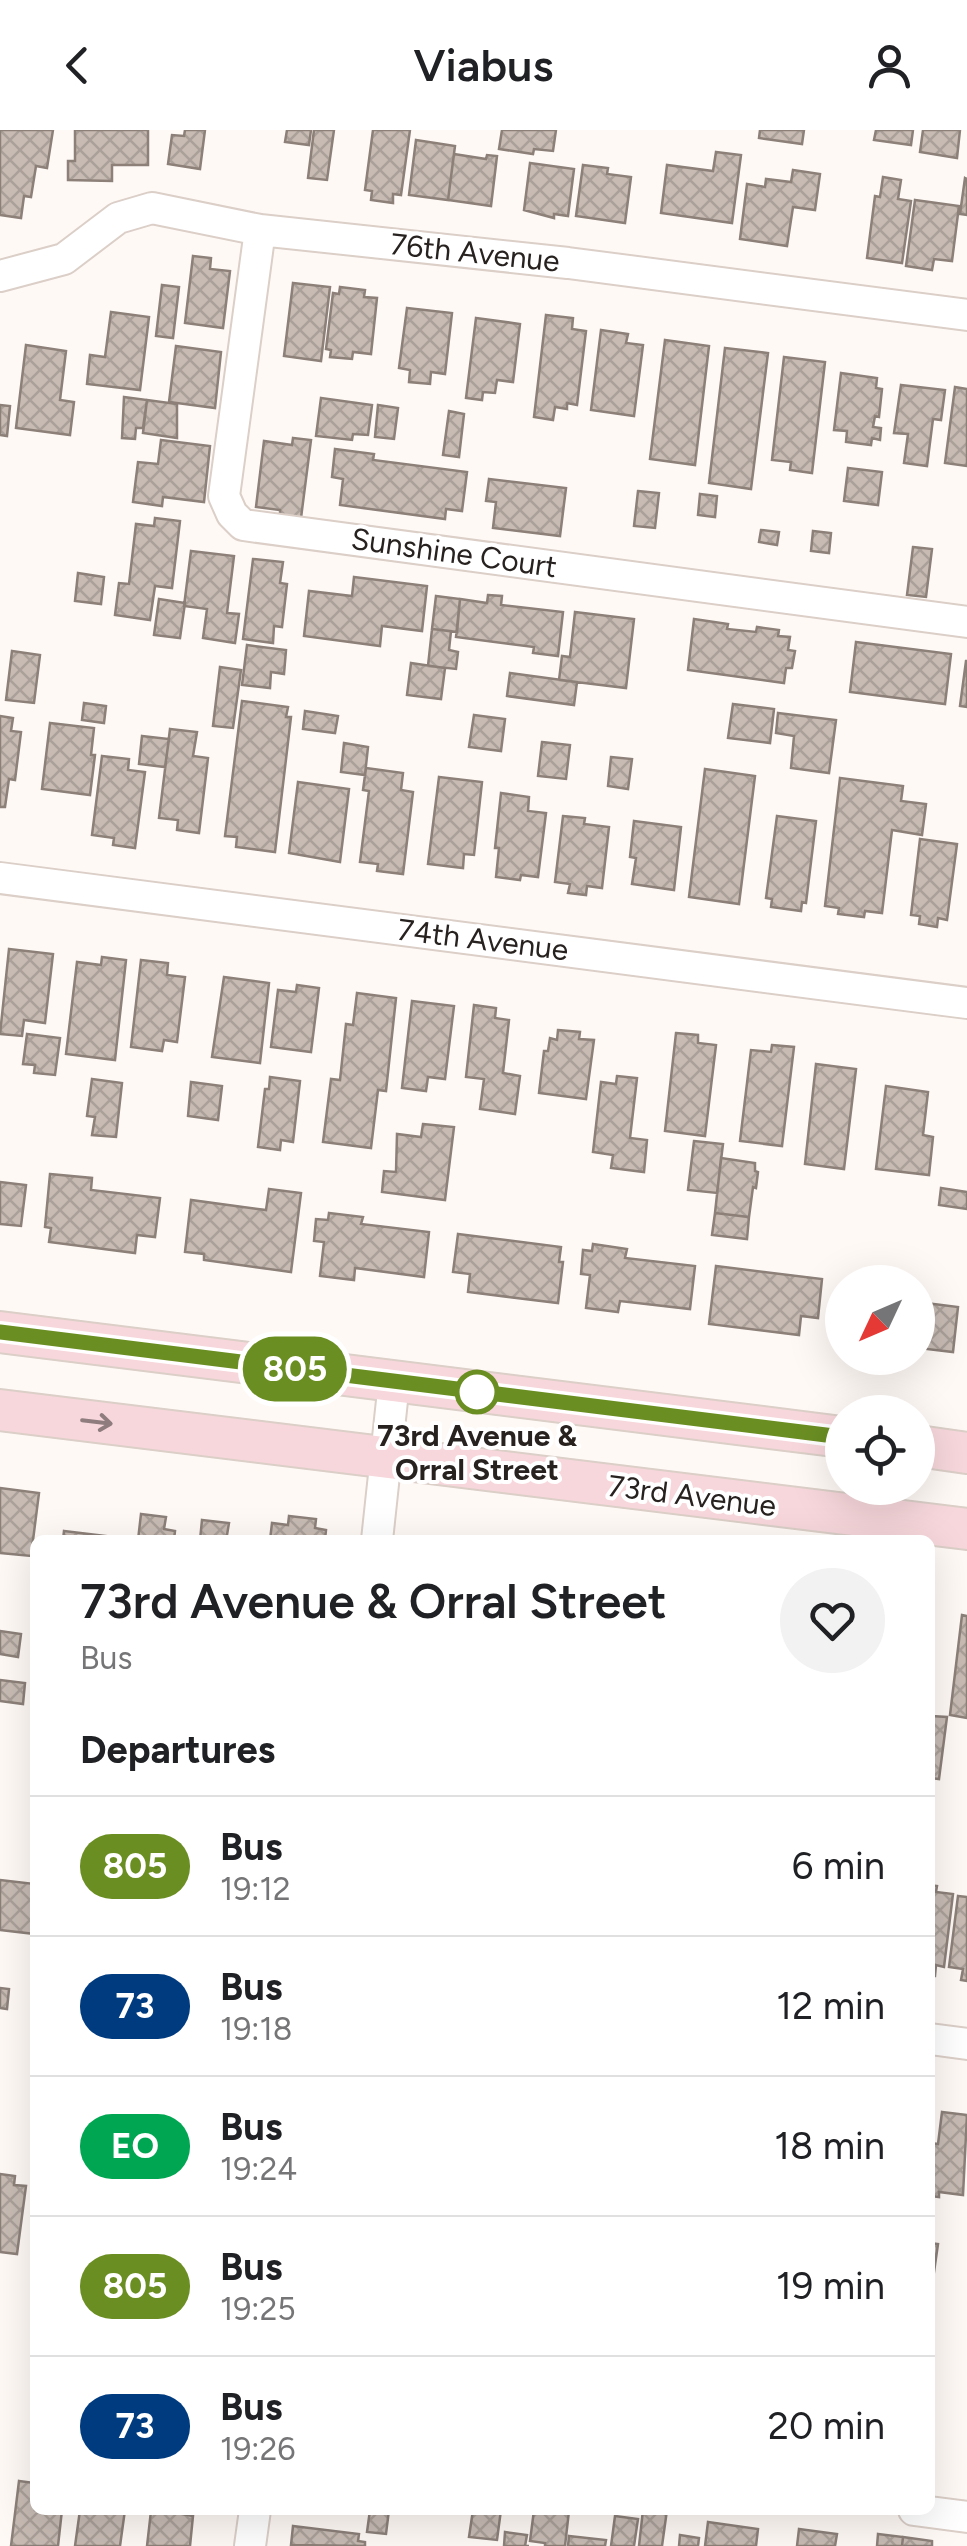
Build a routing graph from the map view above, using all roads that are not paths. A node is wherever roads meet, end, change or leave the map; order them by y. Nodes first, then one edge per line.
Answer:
1 (260, 230) junction
2 (0, 276) edge
3 (967, 315) edge
4 (967, 622) edge
5 (0, 878) edge
6 (967, 1003) edge
7 (0, 1332) edge
8 (394, 1382) junction
9 (0, 1410) edge
10 (825, 1435) edge
11 (935, 1448) edge
12 (967, 1452) edge
13 (388, 1459) junction
14 (967, 1529) edge
15 (378, 1535) edge
16 (935, 2040) edge
17 (967, 2044) edge
18 (935, 2512) edge
19 (254, 2515) edge
20 (967, 2516) edge
21 (250, 2546) edge

1 - 2 street, 76th Avenue
1 - 3 street, 76th Avenue
1 - 4 street, Sunshine Court
5 - 6 street, 74th Avenue
7 - 8 main road
8 - 10 main road
8 - 13 street
9 -> 13 main road, 73rd Avenue
11 - 12 main road
13 - 14 main road, 73rd Avenue
13 - 15 street
16 - 17 street
18 - 20 street
19 - 21 street

